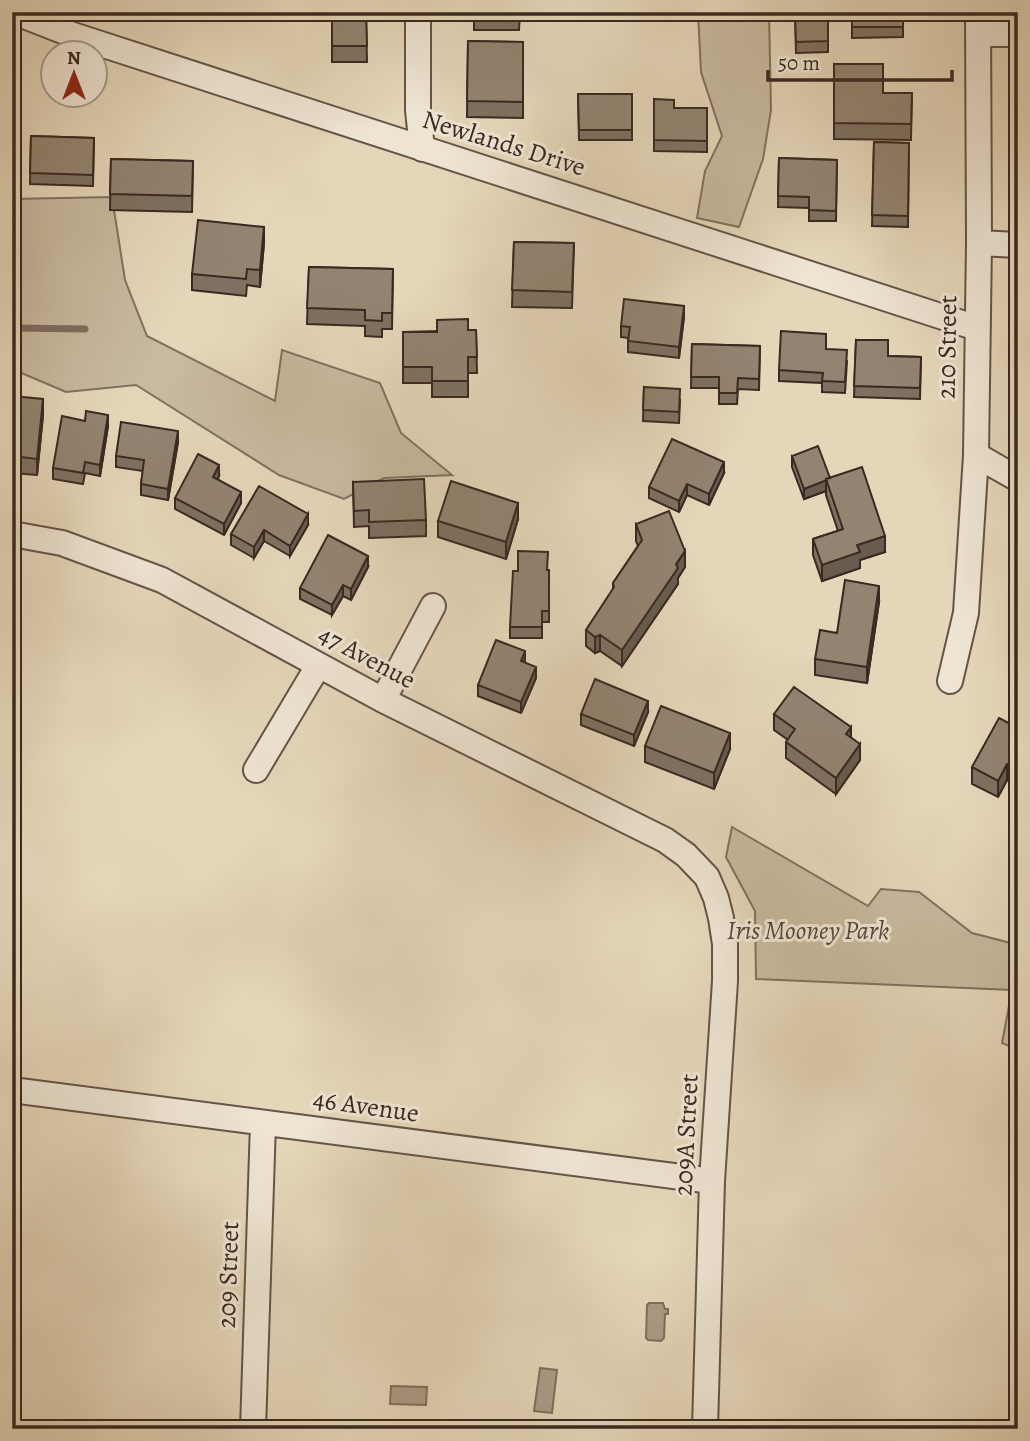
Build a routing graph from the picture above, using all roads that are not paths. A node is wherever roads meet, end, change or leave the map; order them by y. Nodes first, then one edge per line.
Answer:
1 (14, 12) edge
2 (418, 12) edge
3 (978, 23) edge
4 (1018, 34) edge
5 (422, 149) junction
6 (979, 243) junction
7 (1018, 245) edge
8 (977, 328) junction
9 (976, 455) junction
10 (1018, 479) edge
11 (12, 534) edge
12 (433, 606) dead end
13 (318, 666) junction
14 (950, 681) dead end
15 (383, 700) junction
16 (256, 770) dead end
17 (686, 855) joint
18 (12, 1090) edge
19 (262, 1123) junction
20 (712, 1181) junction
21 (253, 1429) edge
22 (705, 1429) edge

1 - 5 street, Newlands Drive
2 - 5 street
3 - 4 street
3 - 6 street, 210 Street
5 - 8 street, Newlands Drive
6 - 7 street
6 - 8 street, 210 Street
8 - 9 street, 210 Street
9 - 10 street
9 - 14 street, 210 Street
11 - 13 street, 47 Avenue
12 - 15 street
13 - 15 street, 47 Avenue
13 - 16 street
15 - 17 street, 47 Avenue
17 - 20 street, 209A Street
18 - 19 street, 46 Avenue
19 - 20 street, 46 Avenue
19 - 21 street, 209 Street
20 - 22 street, 209A Street

